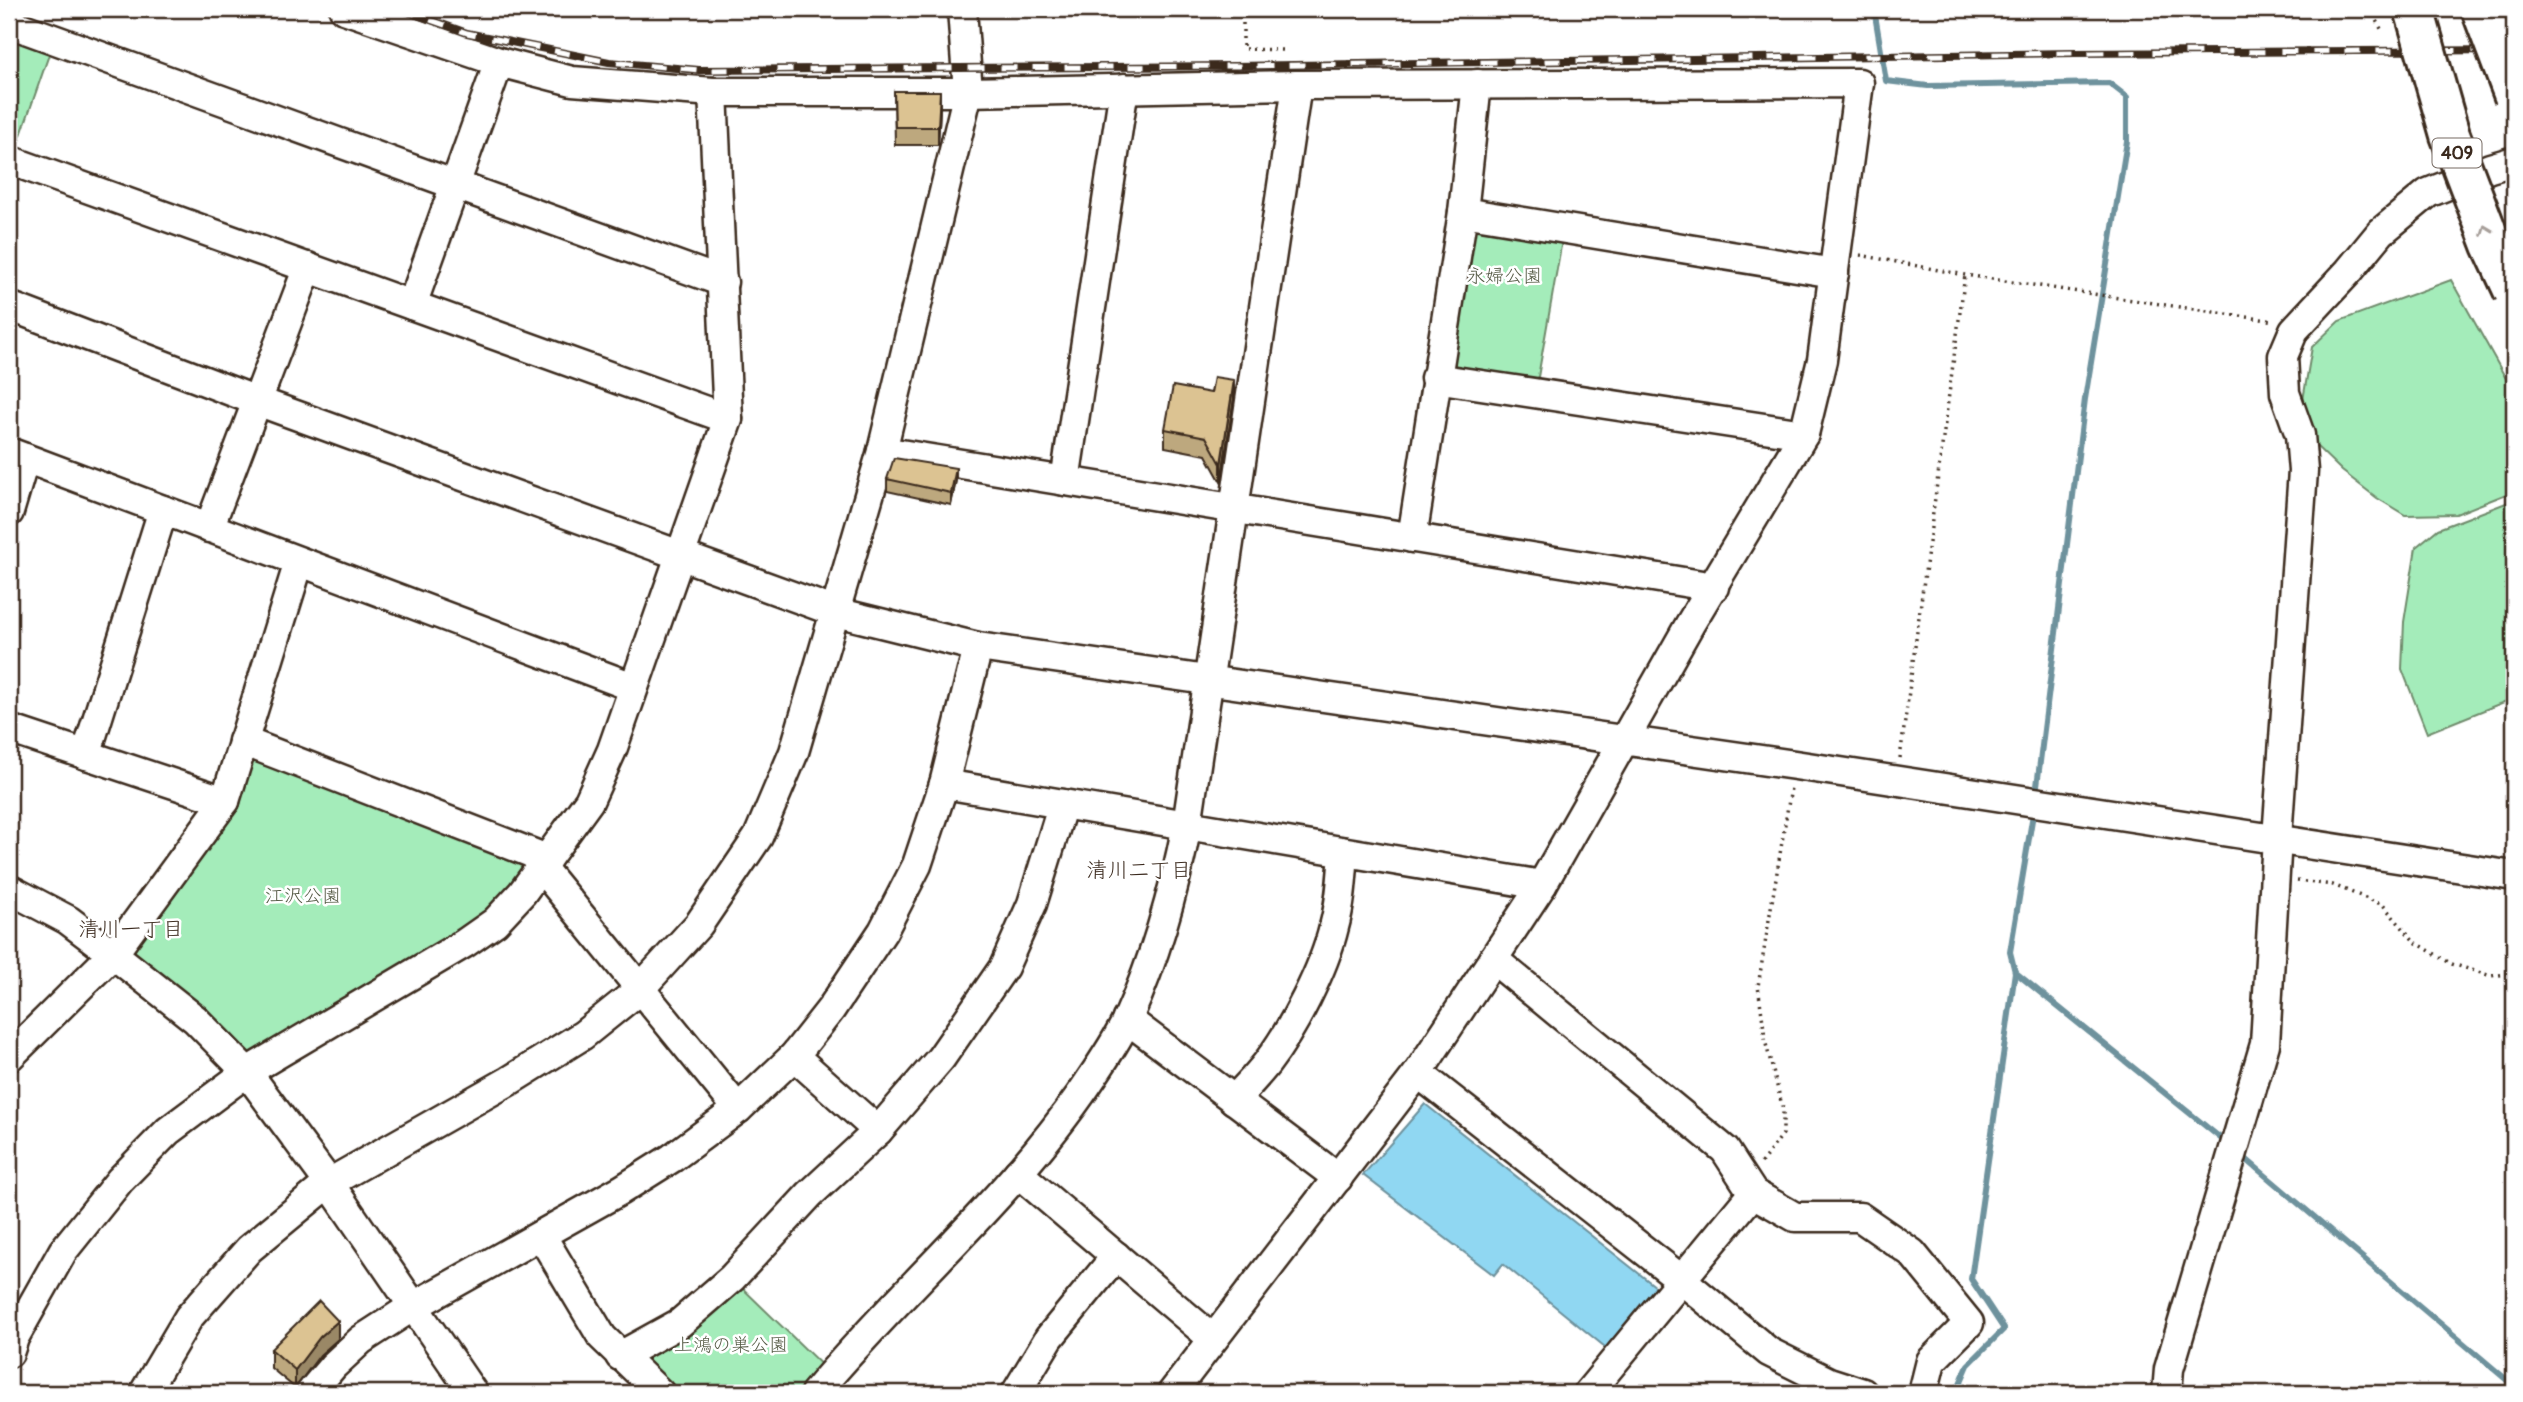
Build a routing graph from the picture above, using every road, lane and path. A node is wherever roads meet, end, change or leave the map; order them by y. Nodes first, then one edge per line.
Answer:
1 (344, 9) edge
2 (962, 9) edge
3 (1243, 9) edge
4 (2369, 9) edge
5 (2414, 9) edge
6 (2481, 9) edge
7 (9, 23) edge
8 (2383, 32) dead end
9 (1284, 50) dead end
10 (499, 62) junction
11 (1477, 84) junction
12 (1297, 85) junction
13 (1124, 88) junction
14 (713, 92) junction
15 (968, 92) junction
16 (2514, 96) edge
17 (9, 160) edge
18 (2514, 161) edge
19 (455, 185) junction
20 (1463, 212) junction
21 (1836, 262) junction
22 (308, 267) junction
23 (1965, 275) junction
24 (723, 282) junction
25 (2514, 292) edge
26 (412, 305) junction
27 (9, 306) edge
28 (2299, 325) junction
29 (1435, 378) junction
30 (257, 401) junction
31 (729, 419) junction
32 (1804, 434) junction
33 (882, 451) junction
34 (17, 455) edge
35 (1065, 481) junction
36 (1234, 509) junction
37 (163, 510) junction
38 (9, 512) edge
39 (209, 528) junction
40 (1412, 538) junction
41 (680, 554) junction
42 (299, 562) junction
43 (1714, 587) junction
44 (836, 611) junction
45 (978, 648) junction
46 (1209, 681) junction
47 (633, 687) junction
48 (9, 729) edge
49 (1625, 740) junction
50 (243, 741) junction
51 (86, 755) junction
52 (1795, 765) junction
53 (1897, 781) junction
54 (944, 784) junction
55 (225, 801) junction
56 (1063, 804) junction
57 (1187, 825) junction
58 (2277, 838) junction
59 (1344, 852) junction
60 (544, 863) junction
61 (2514, 876) edge
62 (2274, 879) junction
63 (1542, 885) junction
64 (9, 889) edge
65 (113, 954) junction
66 (1493, 959) junction
67 (2514, 973) edge
68 (639, 990) junction
69 (1127, 1019) junction
70 (10, 1055) edge
71 (794, 1056) junction
72 (247, 1072) junction
73 (1418, 1073) junction
74 (1234, 1100) junction
75 (738, 1109) junction
76 (878, 1131) junction
77 (1018, 1173) junction
78 (1338, 1178) junction
79 (329, 1183) junction
80 (1749, 1188) junction
81 (541, 1235) junction
82 (1116, 1256) junction
83 (1682, 1280) junction
84 (412, 1307) junction
85 (1213, 1339) junction
86 (9, 1353) edge
87 (620, 1356) junction
88 (144, 1393) edge
89 (310, 1393) edge
90 (473, 1393) edge
91 (660, 1393) edge
92 (815, 1393) edge
93 (1016, 1393) edge
94 (1172, 1393) edge
95 (1588, 1393) edge
96 (1863, 1393) edge
97 (1923, 1393) edge
98 (2166, 1393) edge

1 - 10 street
2 - 15 street
3 - 9 path
4 - 8 path
25 -> 5 highway, 409, bridge
6 - 16 highway, bridge
7 - 19 street
10 - 14 street
10 - 19 street
11 - 12 street
11 - 20 street
11 - 21 street
12 - 13 street
12 - 36 street
13 - 15 street
13 - 35 street
14 - 15 street
14 - 24 street
15 - 33 street
17 - 22 street
18 - 28 street
19 - 24 street
19 - 26 street
20 - 21 street
20 - 29 street
21 - 23 path
21 - 32 street
22 - 26 street
22 - 30 street
23 - 28 path
23 - 53 path
24 - 31 street
26 - 31 street
27 - 30 street
28 - 58 street
29 - 32 street
29 - 40 street
30 - 39 street
30 - 41 street
31 - 41 street
32 - 43 street
33 - 35 street
33 - 44 street
34 - 37 street
34 - 38 street
35 - 36 street
36 - 40 street
36 - 46 street
37 - 39 street
37 - 51 street
39 - 42 street
40 - 43 street
41 - 44 street
41 - 47 street
42 - 47 street
42 - 50 street
43 - 49 street
44 - 45 street
44 - 68 street
45 - 46 street
45 - 54 street
46 - 49 street
46 - 57 street
47 - 60 street
48 - 51 street
49 - 52 street
49 - 63 street
50 - 55 street
50 - 60 street
51 - 55 street
52 - 53 street
52 - 80 path
53 - 58 street
54 - 56 street
54 - 71 street
55 - 65 street
56 - 57 street
56 - 76 street
57 - 59 street
57 - 69 street
58 - 61 street
58 - 62 street
59 - 63 street
59 - 74 street
60 - 68 street
60 - 72 street
62 - 67 path
62 - 98 street
63 - 66 street
64 - 65 street
65 - 70 street
65 - 72 street
66 - 73 street
66 - 80 street
68 - 75 street
68 - 79 street
69 - 74 street
69 - 77 street
71 - 75 street
71 - 76 street
72 - 79 street
72 - 86 street
73 - 78 street
73 - 83 street
74 - 78 street
75 - 81 street
76 - 87 street
77 - 82 street
77 - 92 street
78 - 85 street
79 - 84 street
79 - 88 street
80 - 83 street
80 - 97 street
81 - 84 street
81 - 87 street
82 - 85 street
82 - 93 street
83 - 95 street
83 - 96 street
84 - 89 street
84 - 90 street
85 - 94 street
87 - 91 street

